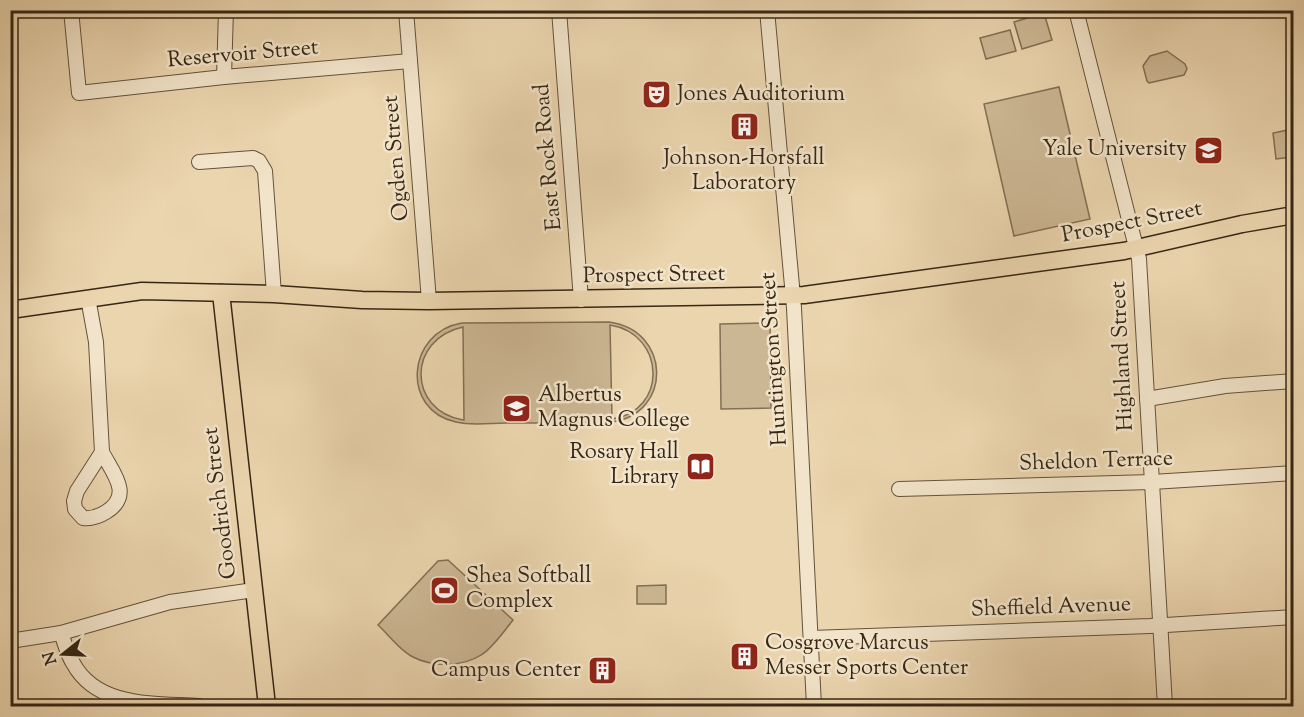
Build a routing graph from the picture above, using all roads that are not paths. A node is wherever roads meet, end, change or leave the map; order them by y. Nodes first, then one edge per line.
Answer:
1 (71, 10) edge
2 (226, 10) edge
3 (406, 10) edge
4 (559, 10) edge
5 (767, 10) edge
6 (1076, 10) edge
7 (410, 61) junction
8 (224, 76) junction
9 (199, 162) dead end
10 (1293, 215) edge
11 (1136, 248) junction
12 (221, 293) junction
13 (274, 294) junction
14 (793, 295) junction
15 (88, 298) junction
16 (581, 300) junction
17 (429, 302) junction
18 (10, 310) edge
19 (1293, 381) edge
20 (1147, 399) junction
21 (102, 453) junction
22 (1293, 473) edge
23 (1152, 482) junction
24 (899, 489) dead end
25 (254, 590) junction
26 (1293, 617) edge
27 (1160, 625) junction
28 (61, 633) junction
29 (811, 638) junction
30 (10, 641) edge
31 (199, 706) edge
32 (267, 706) edge
33 (814, 706) edge
34 (1165, 706) edge

1 - 8 street, Reservoir Street
2 - 8 street
3 - 7 street, Ogden Street
4 - 16 street, East Rock Road
5 - 14 street, Huntington Street
6 - 11 street, Highland Street
7 - 8 street, Reservoir Street
7 - 17 street, Ogden Street
9 - 13 street
10 - 11 main road, Prospect Street
11 - 14 main road, Prospect Street
11 - 20 street, Highland Street
12 - 13 main road, Prospect Street
12 - 15 main road, Prospect Street
12 - 25 main road, Goodrich Street
13 - 17 main road, Prospect Street
14 - 16 main road, Prospect Street
14 - 29 street, Huntington Street
15 - 18 main road, Prospect Street
15 - 21 street
16 - 17 main road, Prospect Street
19 - 20 street
20 - 23 street, Highland Street
21 - 21 street
22 - 23 street, Sheldon Terrace
23 - 24 street, Sheldon Terrace
23 - 27 street, Highland Street
25 - 28 street
25 - 32 main road, Goodrich Street
26 - 27 street, Sheffield Avenue
27 - 29 street, Sheffield Avenue
27 - 34 street, Highland Street
28 - 30 street
28 - 31 street
29 - 33 street, Huntington Street

